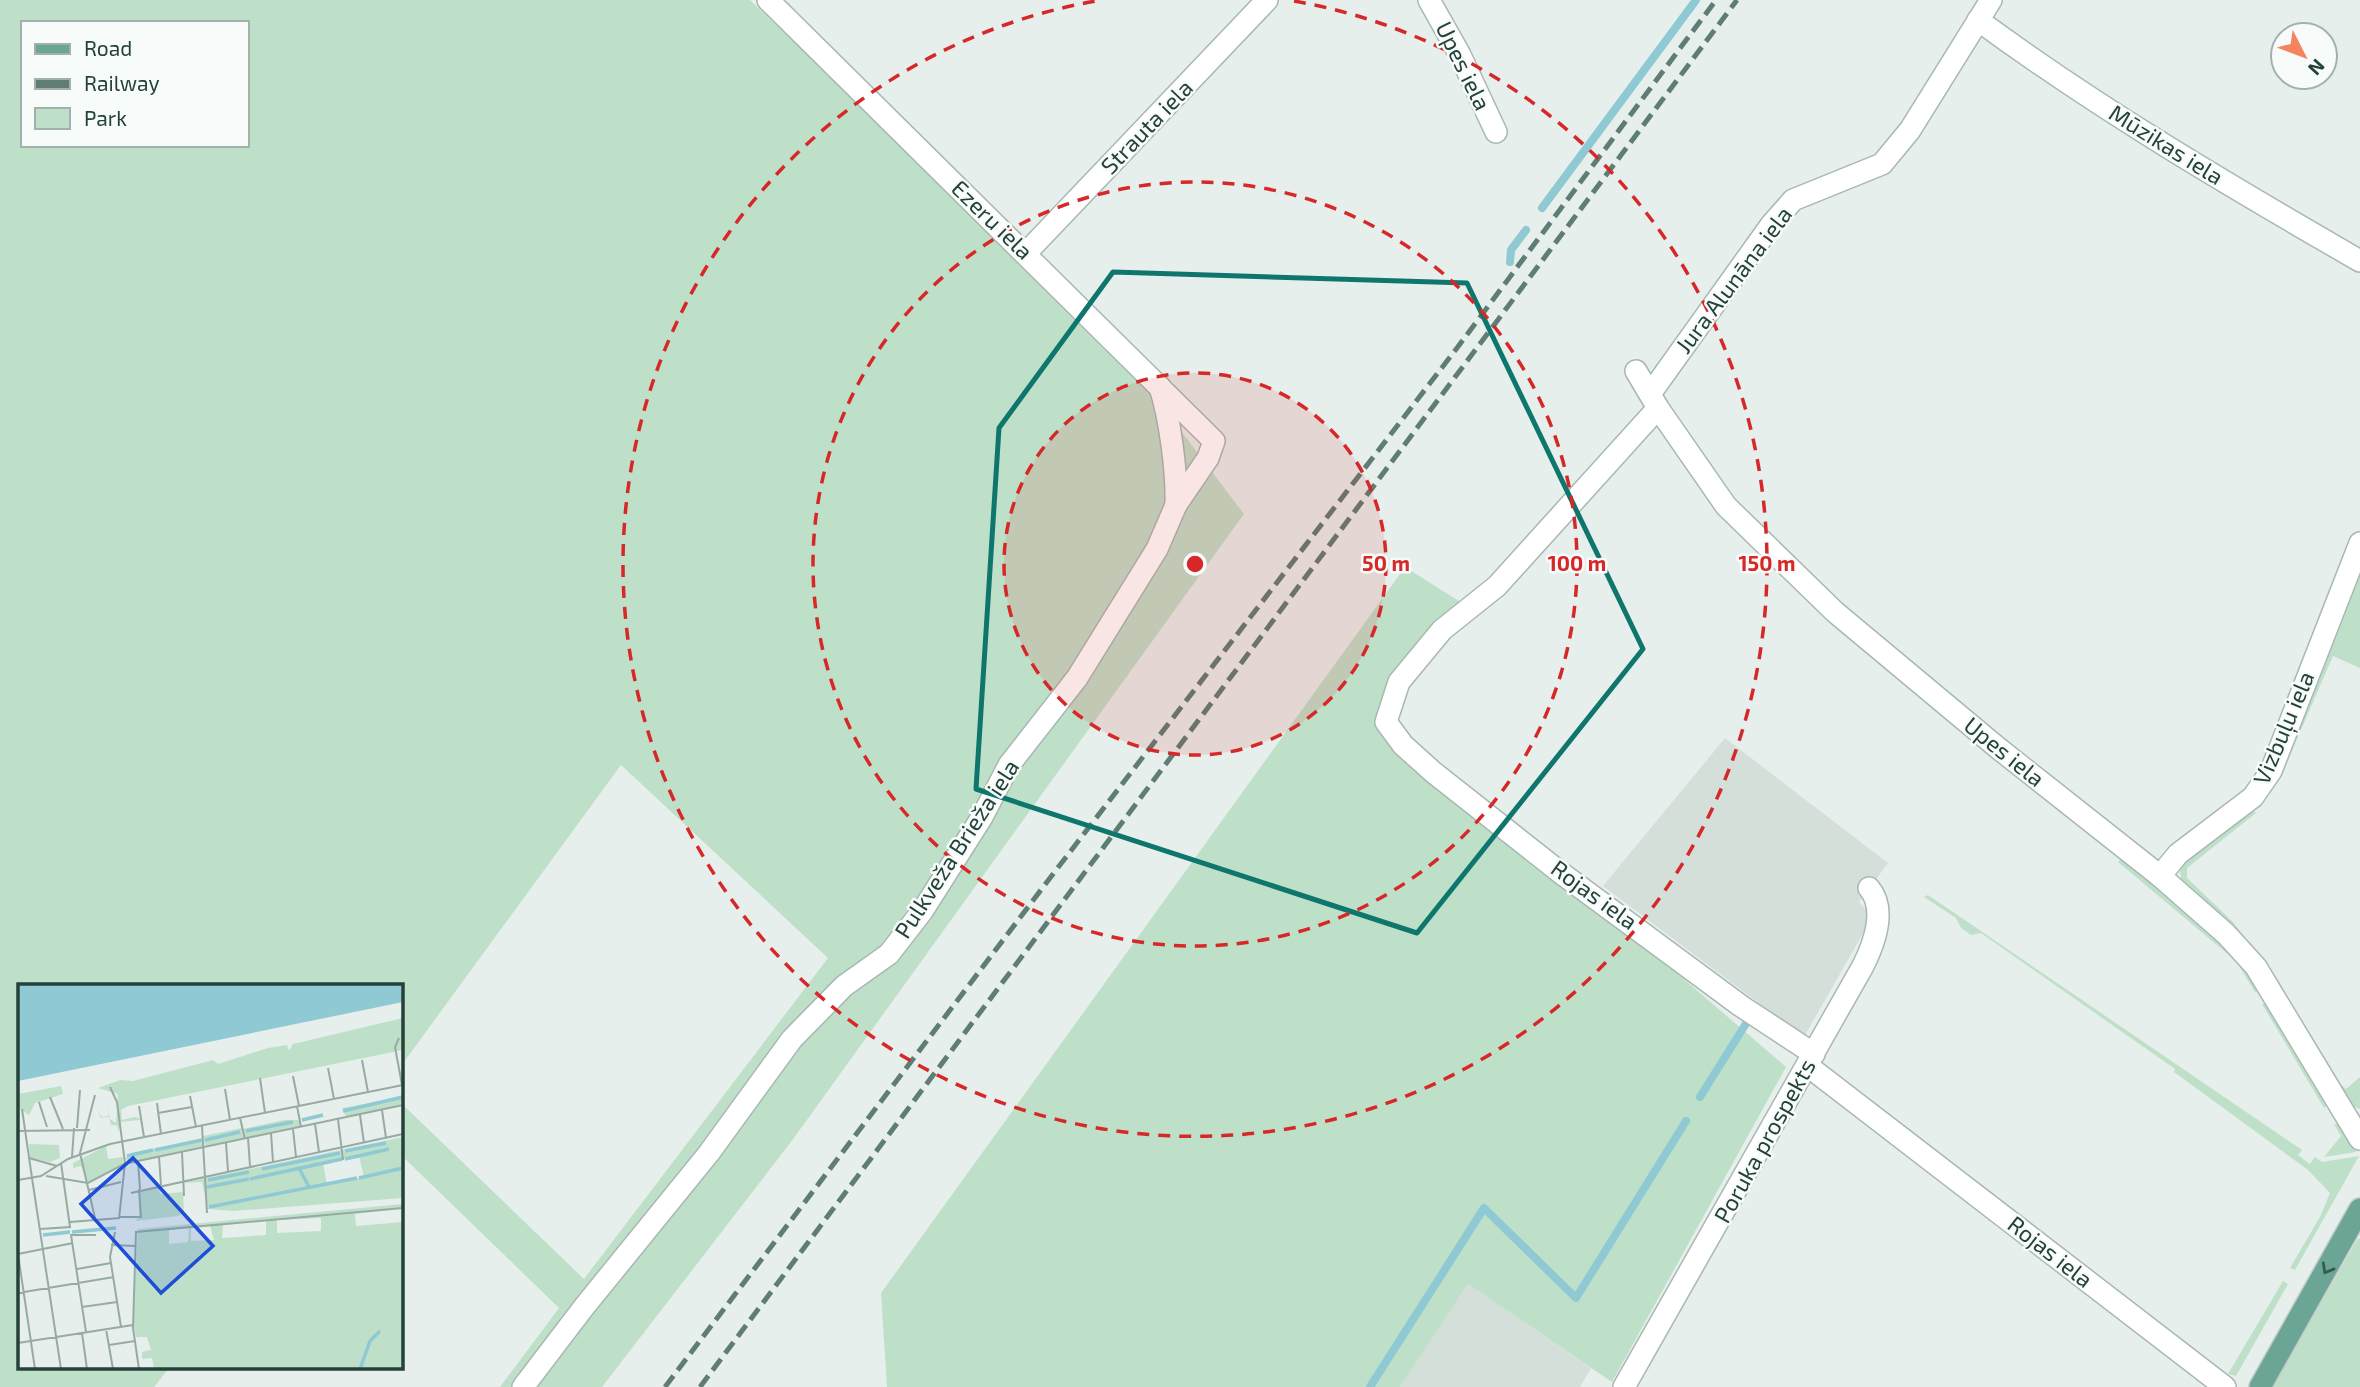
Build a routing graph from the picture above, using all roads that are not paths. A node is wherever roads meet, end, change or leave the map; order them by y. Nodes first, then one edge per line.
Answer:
1 (768, 0) edge
2 (1268, 0) edge
3 (1429, 0) edge
4 (1991, 0) edge
5 (1978, 20) junction
6 (1496, 132) dead end
7 (1026, 253) junction
8 (2360, 261) edge
9 (1636, 371) dead end
10 (1160, 387) junction
11 (1654, 401) junction
12 (1214, 440) joint
13 (1176, 505) junction
14 (2360, 543) edge
15 (1386, 722) joint
16 (2160, 876) junction
17 (1869, 888) dead end
18 (1811, 1060) junction
19 (2360, 1139) edge
20 (2360, 1209) edge
21 (523, 1387) edge
22 (1624, 1387) edge
23 (2225, 1387) edge
24 (2260, 1387) edge

1 - 7 street, Ezeru iela
2 - 7 street, Strauta iela
3 - 6 street, Upes iela
4 - 5 street, Jura Alunāna iela
5 - 8 street, Mūzikas iela
5 - 11 street, Jura Alunāna iela
7 - 10 street, Ezeru iela
9 - 11 street, Upes iela
10 - 12 street, Ezeru iela
10 - 13 street
11 - 15 street, Jura Alunāna iela
11 - 16 street, Upes iela
12 - 13 street, Pulkveža Brieža iela
13 - 21 street, Pulkveža Brieža iela
14 - 16 street, Vizbuļu iela
15 - 18 street, Rojas iela
16 - 19 street, Upes iela
17 - 18 street, Poruka prospekts
18 - 22 street, Poruka prospekts
18 - 23 street, Rojas iela
20 -> 24 main road

